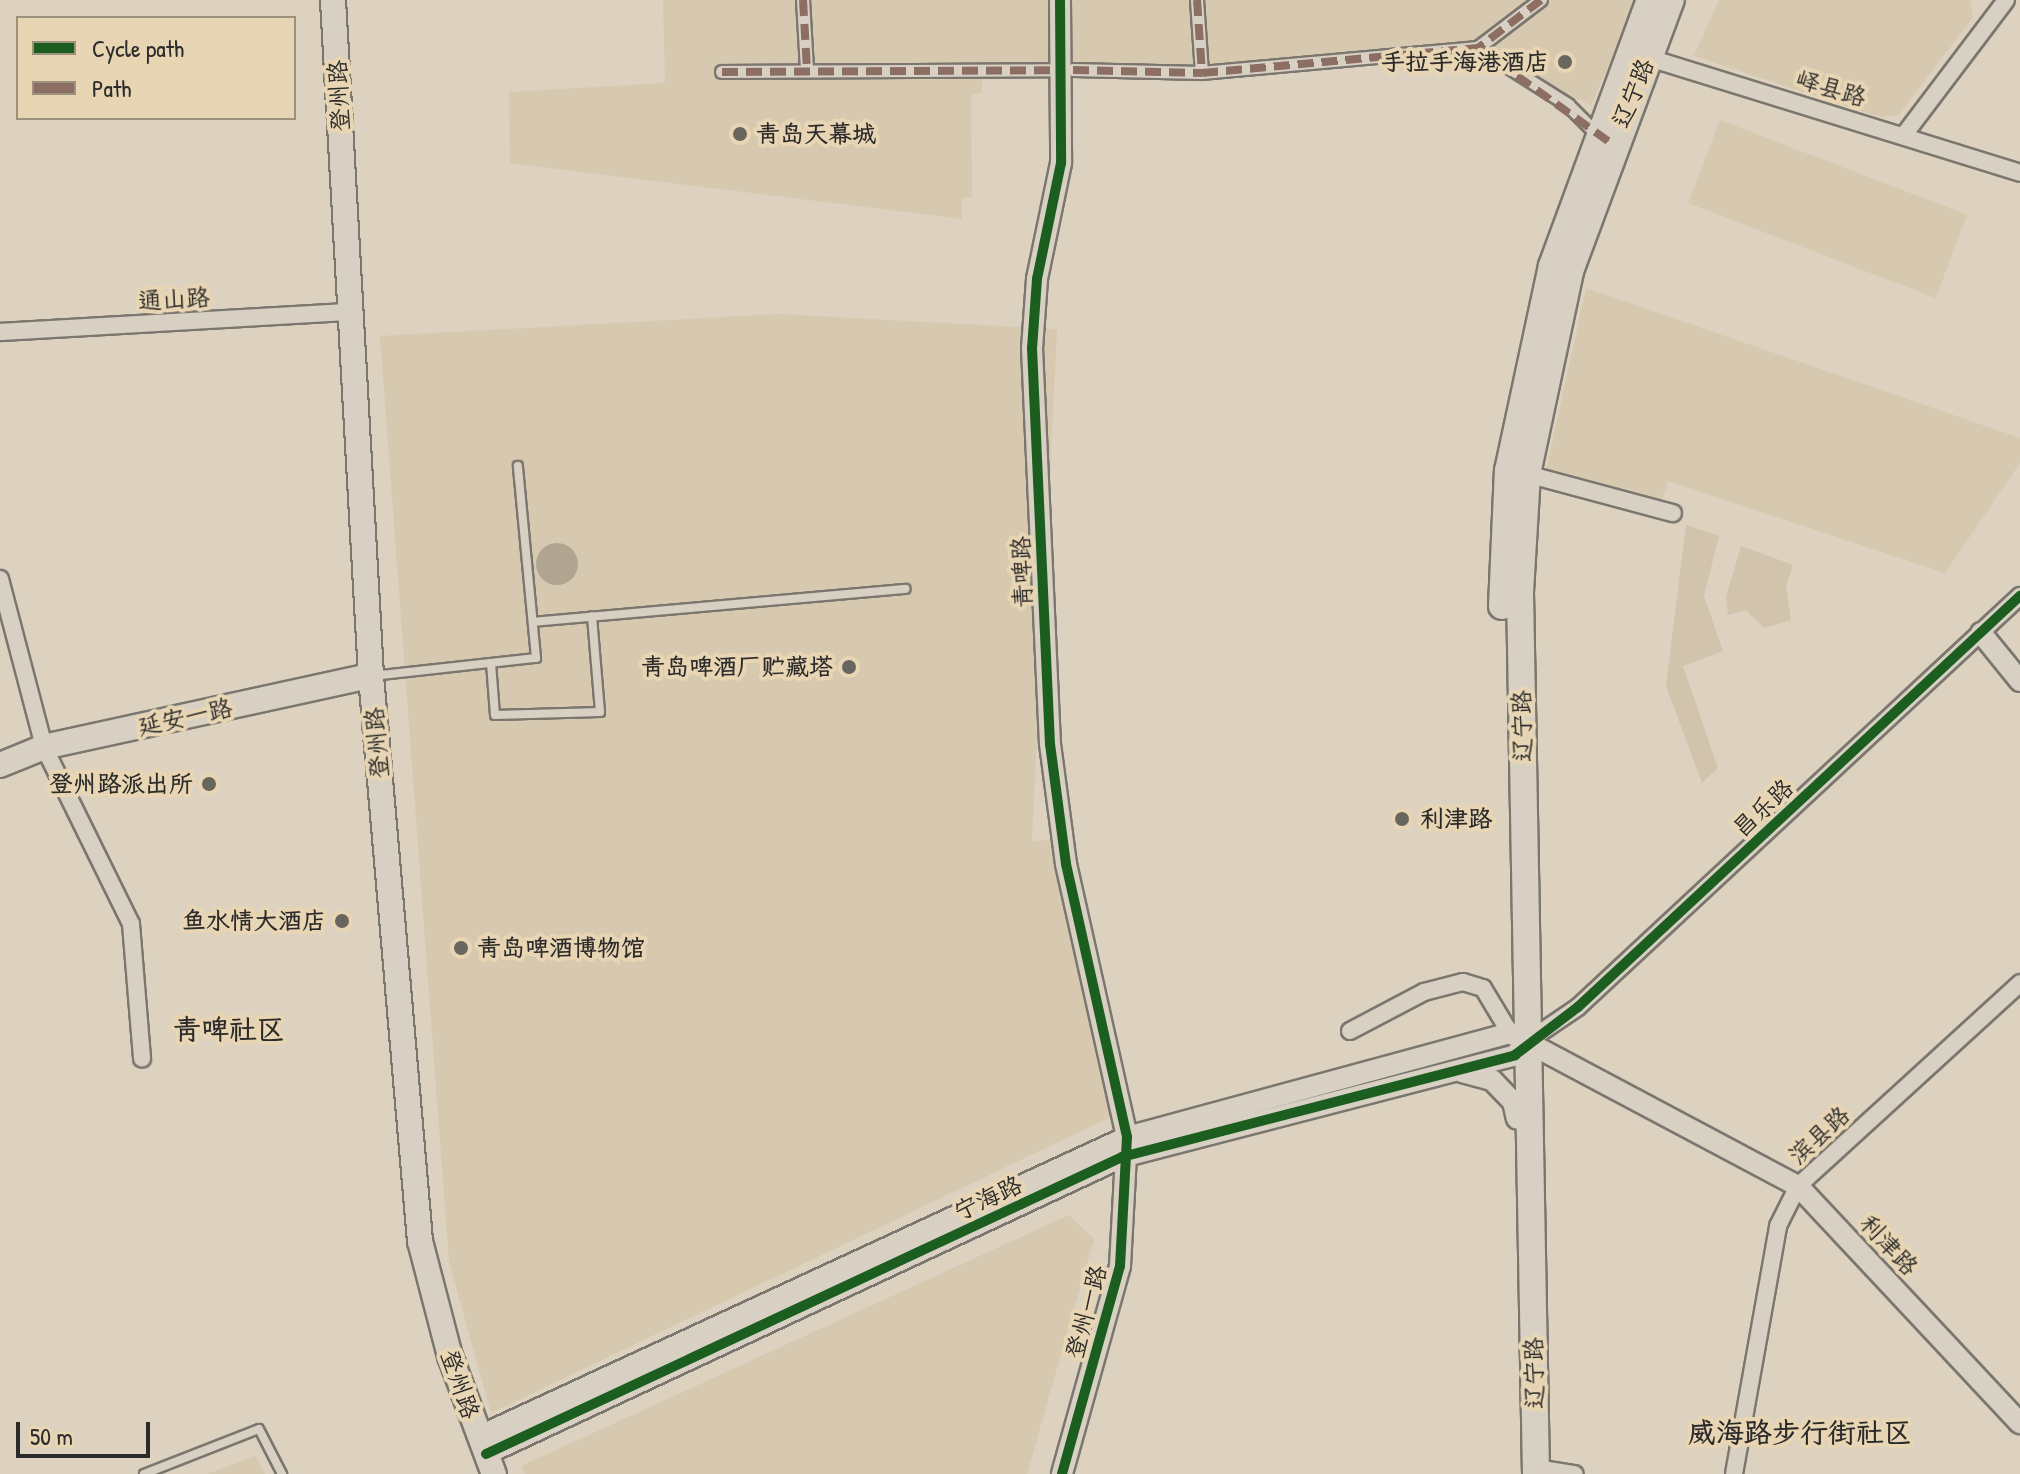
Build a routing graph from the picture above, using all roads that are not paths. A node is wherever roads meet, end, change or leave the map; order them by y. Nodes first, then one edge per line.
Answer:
1 (333, 0) edge
2 (803, 0) edge
3 (1060, 0) edge
4 (1197, 0) edge
5 (1541, 0) edge
6 (1650, 0) edge
7 (1671, 0) edge
8 (2006, 0) edge
9 (1478, 48) junction
10 (1637, 55) junction
11 (807, 69) junction
12 (1052, 70) dead end
13 (1073, 70) dead end
14 (722, 72) dead end
15 (1202, 73) junction
16 (1904, 135) junction
17 (1604, 139) junction
18 (2020, 173) edge
19 (351, 312) junction
20 (0, 332) edge
21 (518, 466) dead end
22 (1527, 474) junction
23 (1673, 513) dead end
24 (0, 579) edge
25 (906, 589) dead end
26 (2020, 596) edge
27 (592, 616) junction
28 (533, 622) junction
29 (1981, 633) junction
30 (491, 663) junction
31 (371, 676) junction
32 (2020, 681) edge
33 (44, 747) junction
34 (0, 765) edge
35 (2020, 983) edge
36 (1350, 1031) dead end
37 (1518, 1043) junction
38 (142, 1059) dead end
39 (1454, 1072) junction
40 (1517, 1119) junction
41 (1125, 1147) junction
42 (1798, 1186) junction
43 (2020, 1423) edge
44 (486, 1455) edge
45 (1532, 1472) edge
46 (144, 1474) edge
47 (282, 1474) edge
48 (1062, 1474) edge
49 (1575, 1474) edge
50 (1734, 1474) edge

1 - 19 main road, 登州路
2 - 11 street
3 - 41 street, 青啤路
4 - 15 street
5 - 9 street
6 - 10 main road, 辽宁路
7 - 10 main road, 辽宁路
8 - 16 street
9 - 15 street
9 - 17 street
10 - 16 street, 峄县路
10 - 17 main road, 辽宁路
11 - 12 street
11 - 14 street
13 - 15 street
16 - 18 street, 峄县路
17 - 22 main road, 辽宁路
17 - 37 main road, 辽宁路
19 - 20 street, 通山路
19 - 31 main road, 登州路
21 - 28 lane
22 - 23 street
22 - 37 main road, 辽宁路
24 - 33 street
25 - 27 lane
26 - 29 street, 昌乐路
27 - 28 lane
27 - 30 lane
28 - 30 lane
29 - 32 street
29 - 37 street, 昌乐路
30 - 31 lane
31 - 33 main road, 延安一路
31 - 44 main road, 登州路
33 - 34 main road, 延安一路
33 - 38 street
35 - 42 street, 滨县路
36 - 37 street
37 - 39 street, 宁海路
37 - 40 main road, 辽宁路
37 - 41 street, 宁海路
37 - 42 street, 利津路
37 - 45 main road, 辽宁路
39 - 40 street
39 - 41 street, 宁海路
40 - 45 main road, 辽宁路
41 - 44 street, 宁海路
41 - 48 street, 登州一路
42 - 43 street, 利津路
42 - 50 street, 滨县路
45 - 49 street
46 - 47 lane

